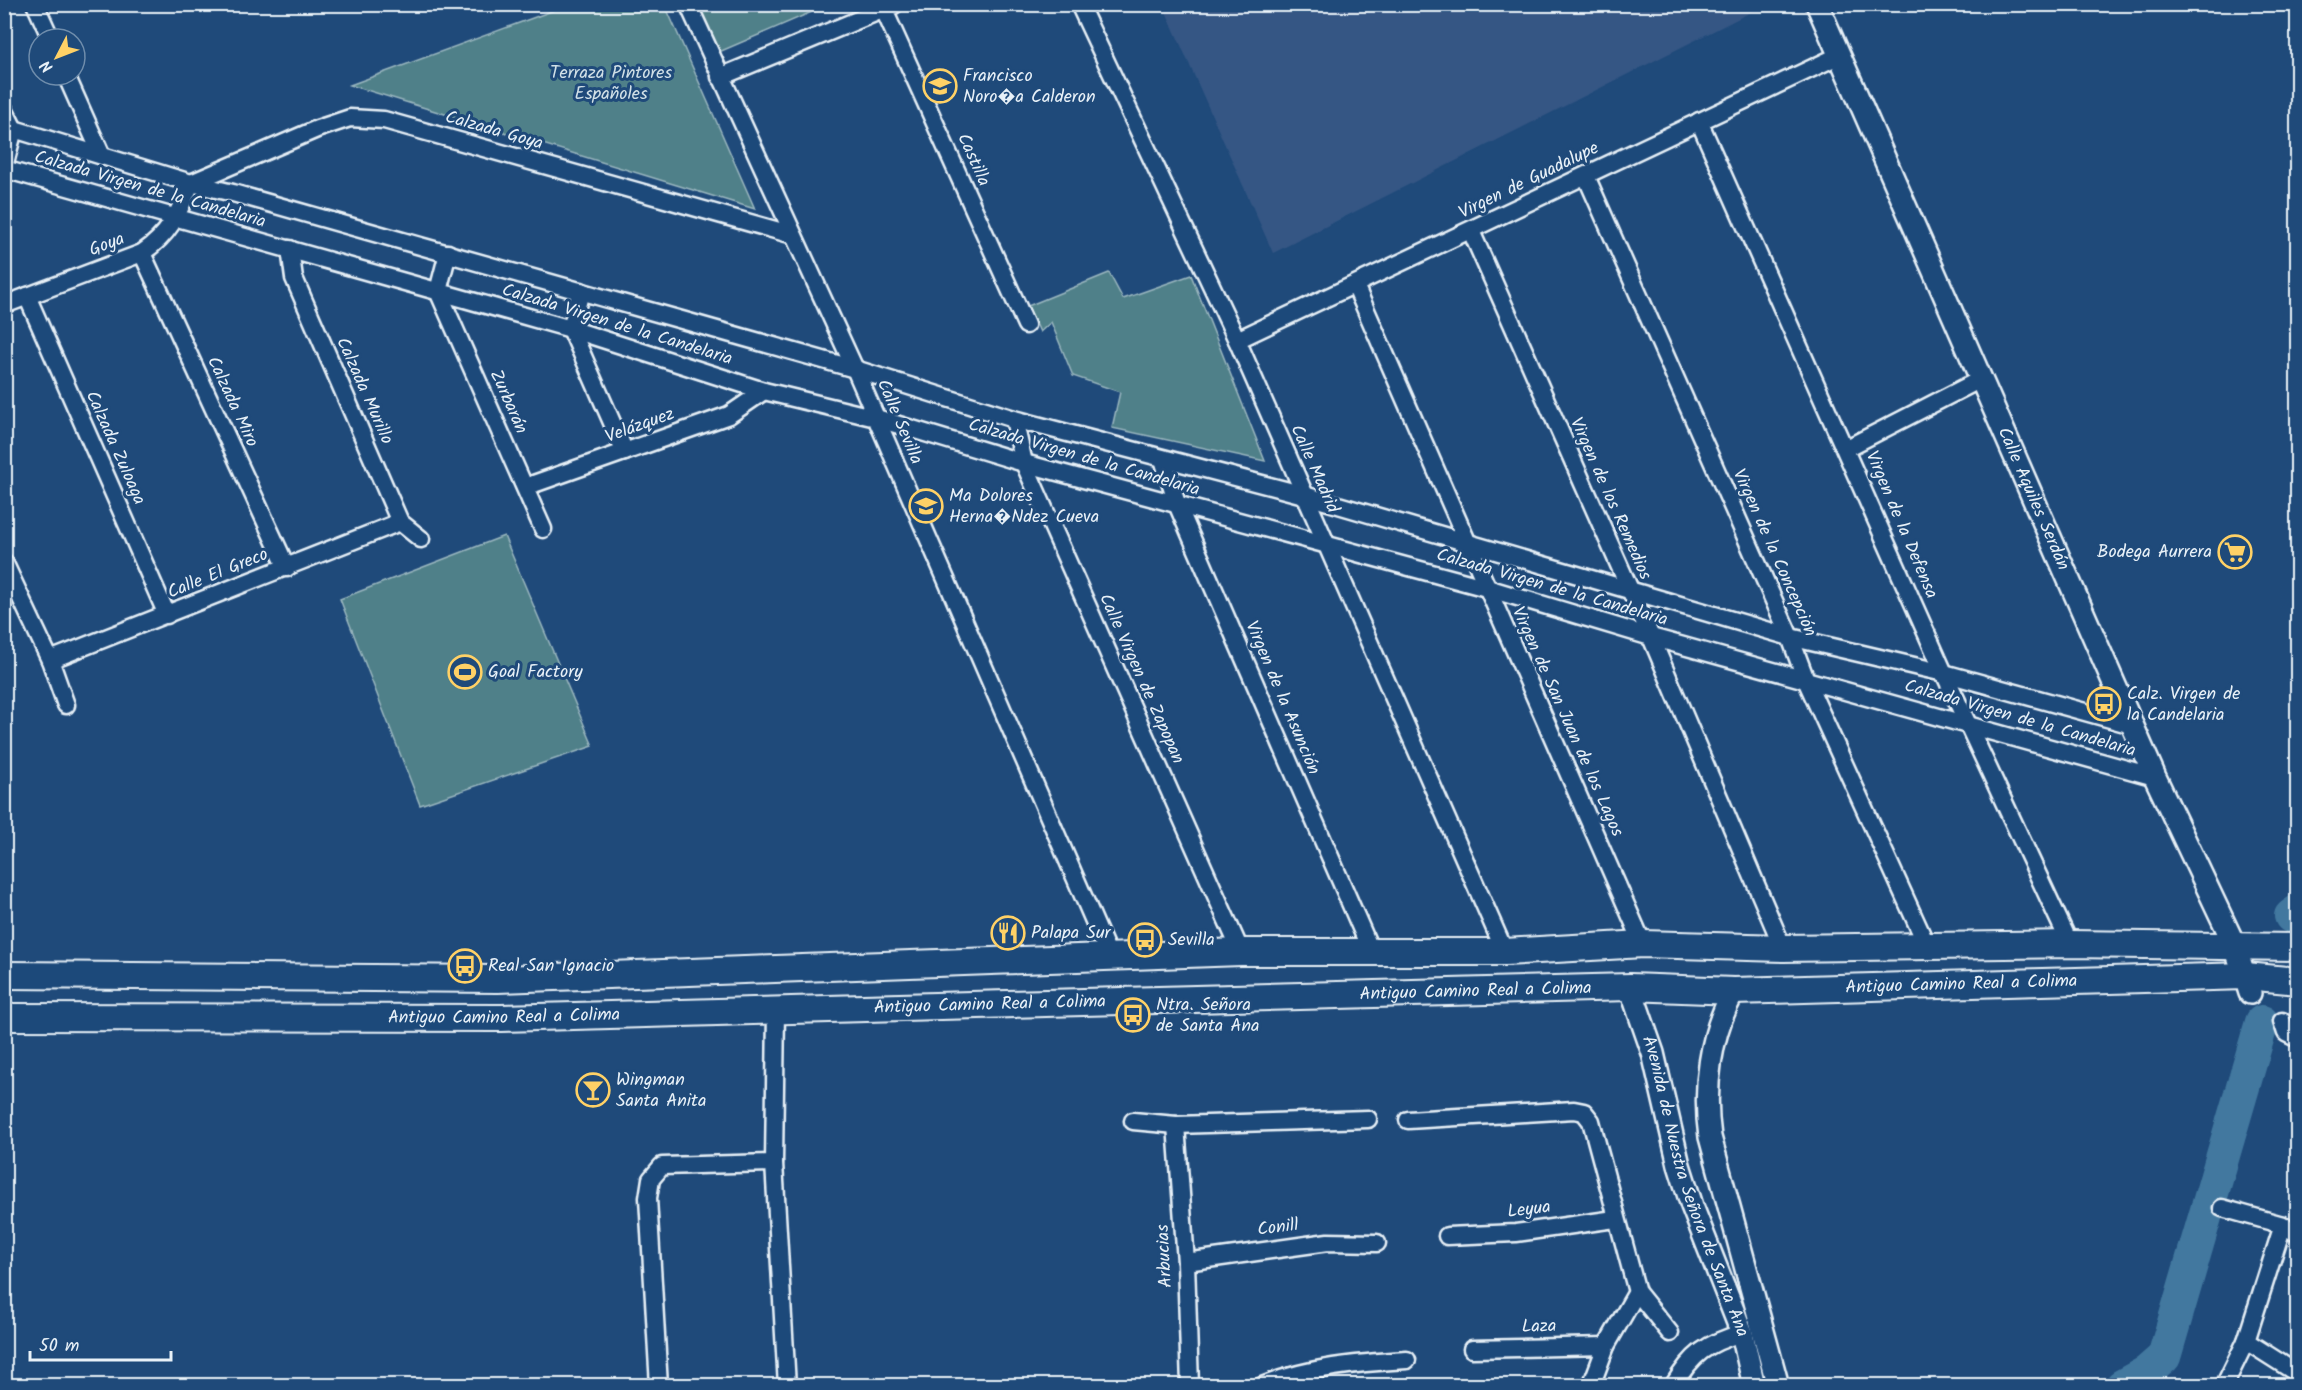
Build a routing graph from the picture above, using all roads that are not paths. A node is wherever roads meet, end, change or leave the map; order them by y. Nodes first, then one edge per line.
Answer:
1 (35, 4) edge
2 (688, 4) edge
3 (1079, 4) edge
4 (1817, 4) edge
5 (889, 7) edge
6 (46, 27) edge
7 (1838, 56) junction
8 (720, 77) junction
9 (71, 87) edge
10 (4, 109) edge
11 (1699, 121) junction
12 (9, 128) edge
13 (102, 156) junction
14 (4, 168) edge
15 (1586, 176) junction
16 (191, 183) junction
17 (176, 218) junction
18 (1471, 231) junction
19 (793, 235) junction
20 (290, 249) junction
21 (142, 253) junction
22 (448, 253) junction
23 (1355, 285) junction
24 (438, 291) junction
25 (581, 291) junction
26 (27, 296) junction
27 (4, 305) edge
28 (1026, 325) dead end
29 (571, 329) junction
30 (1237, 340) junction
31 (855, 369) junction
32 (1981, 379) junction
33 (765, 392) junction
34 (876, 418) junction
35 (1014, 419) junction
36 (1847, 448) junction
37 (625, 452) junction
38 (1163, 459) junction
39 (1024, 463) junction
40 (525, 487) junction
41 (1304, 495) junction
42 (1176, 504) junction
43 (400, 522) junction
44 (543, 529) dead end
45 (421, 539) dead end
46 (1465, 540) junction
47 (1327, 546) junction
48 (4, 562) edge
49 (287, 568) junction
50 (1487, 588) junction
51 (1628, 589) junction
52 (167, 615) junction
53 (1790, 636) junction
54 (1651, 637) junction
55 (50, 660) junction
56 (1944, 673) junction
57 (1806, 680) junction
58 (66, 705) dead end
59 (1968, 725) junction
60 (2132, 725) junction
61 (2155, 777) junction
62 (1642, 944) junction
63 (2070, 944) junction
64 (1927, 946) junction
65 (2235, 946) junction
66 (2298, 947) edge
67 (1783, 948) junction
68 (1371, 951) junction
69 (1241, 952) junction
70 (1505, 952) junction
71 (1110, 958) junction
72 (4, 975) edge
73 (2298, 981) edge
74 (2248, 985) junction
75 (1630, 987) junction
76 (1734, 991) junction
77 (2298, 996) edge
78 (776, 1010) junction
79 (4, 1017) edge
80 (2282, 1021) dead end
81 (2298, 1039) edge
82 (1368, 1119) dead end
83 (1407, 1120) dead end
84 (1133, 1121) dead end
85 (1176, 1125) junction
86 (774, 1163) junction
87 (2222, 1208) dead end
88 (1615, 1219) junction
89 (1735, 1223) junction
90 (2283, 1225) junction
91 (1705, 1234) junction
92 (2298, 1234) edge
93 (1447, 1236) dead end
94 (1377, 1243) dead end
95 (1186, 1262) junction
96 (1637, 1292) junction
97 (1670, 1333) dead end
98 (1742, 1333) junction
99 (2246, 1341) junction
100 (1606, 1346) junction
101 (1472, 1349) dead end
102 (1407, 1360) dead end
103 (2298, 1374) edge
104 (1776, 1381) edge
105 (1751, 1384) edge
106 (659, 1386) edge
107 (787, 1386) edge
108 (1190, 1386) edge
109 (1262, 1386) edge
110 (1591, 1386) edge
111 (1673, 1386) edge
112 (2224, 1386) edge

1 - 6 street
2 - 8 street, Calle Sevilla
3 - 30 street, Calle Madrid
4 - 7 street, Calle Aquiles Serdán
5 - 8 street
5 - 28 street, Castilla
7 - 11 street, Virgen de Guadalupe
7 - 32 street, Calle Aquiles Serdán
8 - 19 street, Calle Sevilla
9 - 13 street
10 - 12 street
11 - 15 street, Virgen de Guadalupe
11 - 36 street, Virgen de la Defensa
12 - 13 street, Calzada Virgen de la Candelaria
12 - 14 street
13 - 16 street, Calzada Virgen de la Candelaria
14 - 17 street, Calzada Virgen de la Candelaria
15 - 18 street, Virgen de Guadalupe
15 - 53 street, Virgen de la Concepción
16 - 17 street, Goya
16 - 19 street, Calzada Goya
16 - 22 street, Calzada Virgen de la Candelaria
17 - 20 street, Calzada Virgen de la Candelaria
17 - 21 street, Goya
18 - 23 street, Virgen de Guadalupe
18 - 51 street, Virgen de los Remedios
19 - 31 street, Calle Sevilla
20 - 24 street, Calzada Virgen de la Candelaria
20 - 43 street, Calzada Murillo
21 - 26 street, Goya
21 - 49 street, Calzada Miro
22 - 24 street
22 - 25 street, Calzada Virgen de la Candelaria
23 - 30 street, Virgen de Guadalupe
23 - 46 street, Virgen de San Juan de los Lagos
24 - 29 street, Calzada Virgen de la Candelaria
24 - 40 street, Zurbarán
25 - 29 street
25 - 31 street, Calzada Virgen de la Candelaria
26 - 27 street, Goya
26 - 52 street, Calzada Zuloaga
29 - 33 street, Calzada Virgen de la Candelaria
29 - 37 street
30 - 41 street, Calle Madrid
31 - 34 street, Calle Sevilla
31 - 35 street, Calzada Virgen de la Candelaria
32 - 36 street
32 - 60 street, Calle Aquiles Serdán
33 - 34 street, Calzada Virgen de la Candelaria
33 - 37 street, Velázquez
34 - 39 street, Calzada Virgen de la Candelaria
34 - 71 street, Calle Sevilla
35 - 38 street, Calzada Virgen de la Candelaria
35 - 39 street, Calle Virgen de Zapopan
36 - 56 street, Virgen de la Defensa
37 - 40 street, Velázquez
38 - 41 street, Calzada Virgen de la Candelaria
38 - 42 street, Virgen de la Asunción
39 - 42 street, Calzada Virgen de la Candelaria
39 - 69 street, Calle Virgen de Zapopan
40 - 44 street, Zurbarán
41 - 46 street, Calzada Virgen de la Candelaria
41 - 47 street, Calle Madrid
42 - 47 street, Calzada Virgen de la Candelaria
42 - 68 street, Virgen de la Asunción
43 - 45 street, Calzada Murillo
43 - 49 street, Calle El Greco
46 - 50 street, Virgen de San Juan de los Lagos
46 - 51 street, Calzada Virgen de la Candelaria
47 - 50 street, Calzada Virgen de la Candelaria
47 - 70 street, Calle Madrid
48 - 55 street
49 - 52 street, Calle El Greco
50 - 54 street, Calzada Virgen de la Candelaria
50 - 62 street, Virgen de San Juan de los Lagos
51 - 53 street, Calzada Virgen de la Candelaria
51 - 54 street, Virgen de los Remedios
52 - 55 street, Calle El Greco
53 - 56 street, Calzada Virgen de la Candelaria
53 - 57 street, Virgen de la Concepción
54 - 57 street, Calzada Virgen de la Candelaria
54 - 67 street, Virgen de los Remedios
55 - 58 street
56 - 59 street, Virgen de la Defensa
56 - 60 street, Calzada Virgen de la Candelaria
57 - 59 street, Calzada Virgen de la Candelaria
57 - 64 street, Virgen de la Concepción
59 - 61 street, Calzada Virgen de la Candelaria
59 - 63 street, Virgen de la Defensa
60 - 61 street, Calle Aquiles Serdán
61 - 65 street, Calle Aquiles Serdán
62 - 67 main road, Antiguo Camino Real a Colima
62 - 70 main road, Antiguo Camino Real a Colima
63 - 64 main road, Antiguo Camino Real a Colima
63 - 65 main road, Antiguo Camino Real a Colima
64 - 67 main road, Antiguo Camino Real a Colima
65 - 66 main road, Antiguo Camino Real a Colima
65 - 74 street, Calle Aquiles Serdán
68 - 69 main road, Antiguo Camino Real a Colima
68 - 70 main road, Antiguo Camino Real a Colima
69 - 71 main road, Antiguo Camino Real a Colima
71 - 72 main road, Antiguo Camino Real a Colima
73 - 74 main road
74 - 76 main road, Antiguo Camino Real a Colima
74 - 77 main road
75 - 76 main road, Antiguo Camino Real a Colima
75 - 78 main road, Antiguo Camino Real a Colima
75 - 91 street, Avenida de Nuestra Señora de Santa Ana
76 - 89 street, Avenida de Nuestra Señora de Santa Ana
78 - 79 main road, Antiguo Camino Real a Colima
78 - 86 street
80 - 81 street
82 - 85 street
83 - 88 street
84 - 85 street
85 - 95 street, Arbucias
86 - 106 street
86 - 107 street
87 - 90 street
88 - 93 street, Leyua
88 - 96 street
89 - 91 street
89 - 104 street, Avenida de Nuestra Señora de Santa Ana
90 - 92 street
90 - 99 street
91 - 98 street, Avenida de Nuestra Señora de Santa Ana
94 - 95 street, Conill
95 - 108 street, Arbucias
96 - 97 street
96 - 100 street
98 - 105 street, Avenida de Nuestra Señora de Santa Ana
98 - 111 street
99 - 103 street
99 - 112 street
100 - 101 street, Laza
100 - 110 street
102 - 109 street
104 - 105 street

